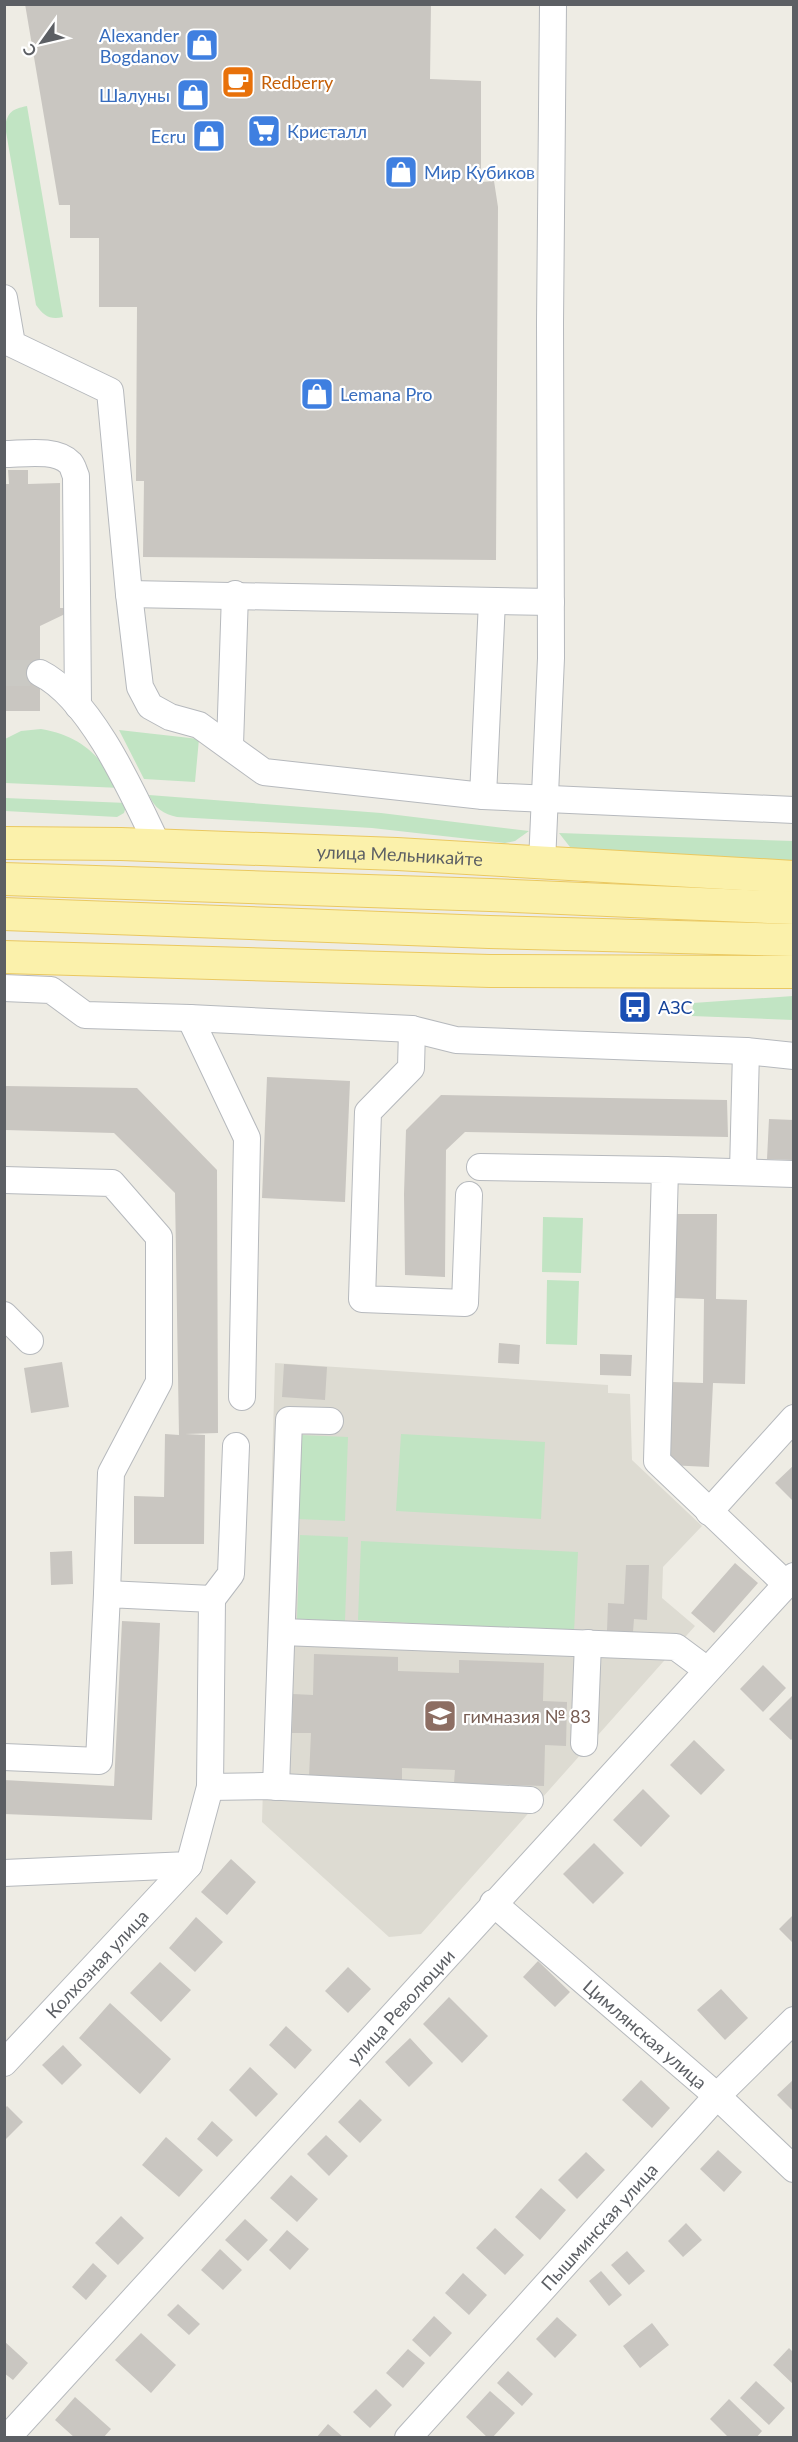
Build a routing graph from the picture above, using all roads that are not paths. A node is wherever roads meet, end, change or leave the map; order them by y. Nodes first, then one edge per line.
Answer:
1 (553, 4) edge
2 (4, 298) edge
3 (4, 454) edge
4 (129, 594) junction
5 (235, 594) junction
6 (492, 601) junction
7 (551, 602) junction
8 (40, 673) tunnel mouth
9 (78, 706) junction
10 (230, 745) junction
11 (483, 796) junction
12 (544, 800) junction
13 (794, 810) edge
14 (4, 828) edge
15 (4, 843) edge
16 (122, 844) junction
17 (158, 846) junction
18 (542, 862) junction
19 (794, 877) edge
20 (4, 879) edge
21 (794, 908) edge
22 (4, 914) edge
23 (794, 939) edge
24 (4, 957) edge
25 (81, 959) junction
26 (794, 972) edge
27 (4, 988) edge
28 (51, 990) junction
29 (190, 1018) junction
30 (412, 1029) junction
31 (746, 1051) junction
32 (794, 1056) edge
33 (480, 1167) dead end
34 (665, 1170) junction
35 (743, 1171) junction
36 (794, 1174) edge
37 (4, 1180) edge
38 (470, 1195) dead end
39 (4, 1315) edge
40 (30, 1341) dead end
41 (242, 1397) dead end
42 (794, 1418) edge
43 (330, 1422) dead end
44 (236, 1446) dead end
45 (709, 1512) junction
46 (790, 1580) edge
47 (107, 1594) junction
48 (212, 1599) junction
49 (282, 1632) junction
50 (588, 1643) junction
51 (707, 1671) junction
52 (584, 1743) dead end
53 (4, 1757) edge
54 (210, 1787) junction
55 (276, 1787) junction
56 (530, 1800) dead end
57 (189, 1865) junction
58 (4, 1873) edge
59 (493, 1903) junction
60 (794, 2020) edge
61 (4, 2063) edge
62 (717, 2096) junction
63 (794, 2169) edge
64 (12, 2432) edge
65 (408, 2438) edge

1 - 7 street
2 - 4 street
3 - 9 street
4 - 5 street
4 - 10 street
5 - 6 street
5 - 10 street
6 - 7 street
6 - 11 street
7 - 12 street
8 - 9 street
9 - 17 street
10 - 11 street
11 - 12 street
12 - 13 street
12 - 18 street
14 - 16 main road
15 - 16 main road, улица Мельникайте
16 - 17 main road, улица Мельникайте
17 - 18 main road, улица Мельникайте
18 - 19 main road, улица Мельникайте
20 - 21 main road, улица Мельникайте
22 - 23 main road
24 - 25 main road
25 - 26 main road
25 - 28 street
27 - 28 street
28 - 29 street
29 - 30 street
29 - 41 street
30 - 31 street
30 - 38 street
31 - 32 street
31 - 35 street
33 - 34 street
34 - 35 street
34 - 45 street
35 - 36 street
37 - 47 street
39 - 40 street
42 - 45 street
43 - 49 street
44 - 48 street
45 - 46 street
46 - 51 street, улица Революции
47 - 48 street
47 - 53 street
48 - 54 street
49 - 50 street
49 - 55 street
50 - 51 street
50 - 52 street
51 - 59 street, улица Революции
54 - 55 street
54 - 57 street
55 - 56 street
57 - 58 street
57 - 61 street, Колхозная улица
59 - 62 street, Цимлянская улица
59 - 64 street, улица Революции
60 - 62 street, Пышминская улица
62 - 63 street, Цимлянская улица
62 - 65 street, Пышминская улица

